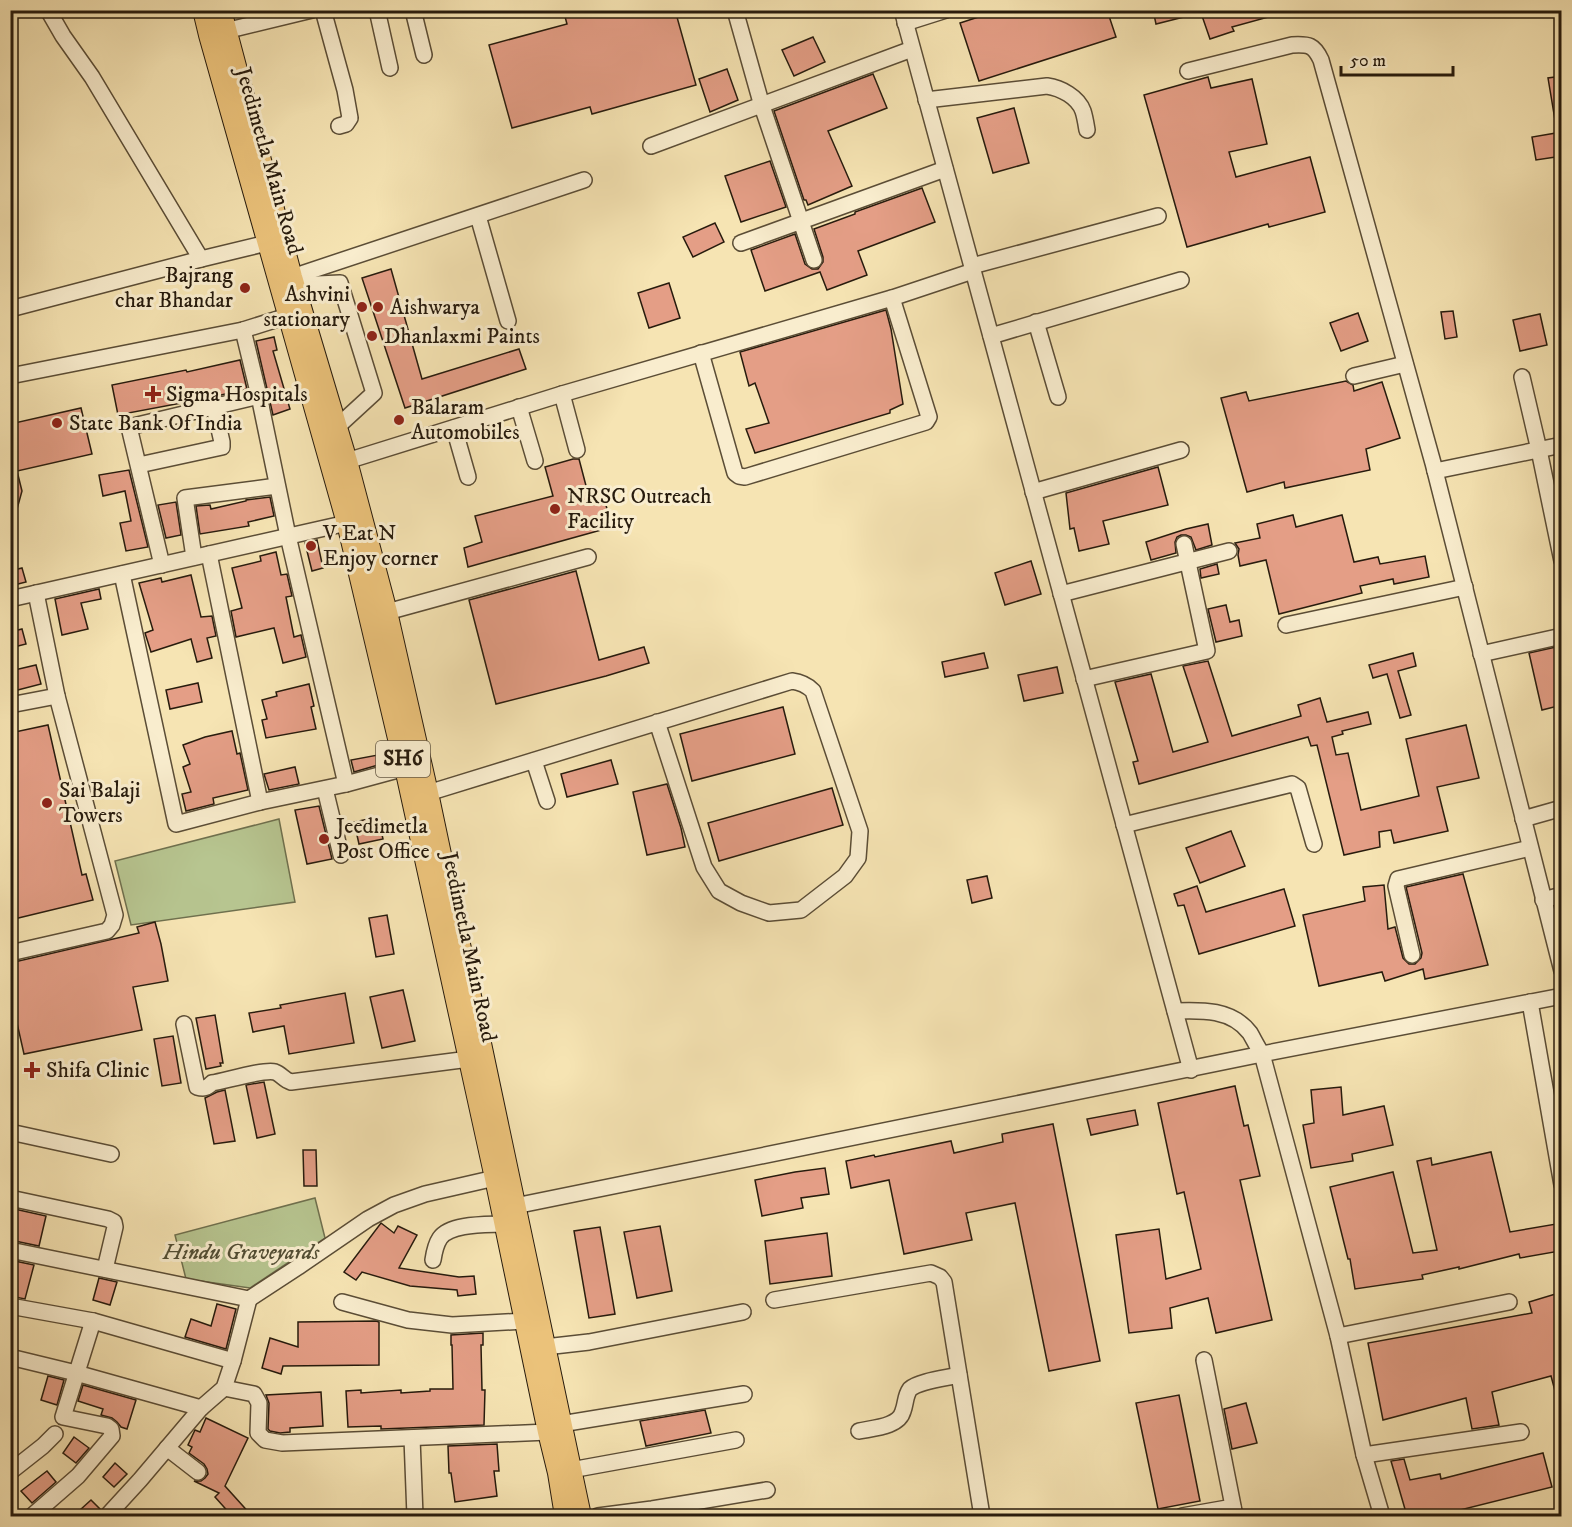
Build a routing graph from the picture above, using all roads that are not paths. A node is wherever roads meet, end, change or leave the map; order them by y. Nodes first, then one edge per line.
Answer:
1 (48, 10) edge
2 (203, 10) edge
3 (221, 10) edge
4 (312, 10) edge
5 (323, 10) edge
6 (377, 10) edge
7 (413, 10) edge
8 (735, 10) edge
9 (946, 10) edge
10 (903, 17) edge
11 (217, 33) junction
12 (912, 49) junction
13 (424, 55) dead end
14 (390, 68) dead end
15 (1188, 70) dead end
16 (926, 100) junction
17 (762, 105) junction
18 (339, 126) dead end
19 (1087, 130) dead end
20 (651, 147) dead end
21 (945, 169) junction
22 (584, 180) dead end
23 (478, 216) junction
24 (1158, 216) dead end
25 (802, 221) junction
26 (267, 243) junction
27 (741, 243) dead end
28 (201, 259) junction
29 (814, 260) dead end
30 (972, 269) junction
31 (1181, 280) dead end
32 (294, 281) junction
33 (892, 298) junction
34 (10, 309) edge
35 (296, 314) junction
36 (508, 321) dead end
37 (1036, 322) junction
38 (243, 330) junction
39 (991, 336) junction
40 (701, 353) junction
41 (1406, 364) junction
42 (10, 376) edge
43 (1354, 376) dead end
44 (1522, 377) dead end
45 (562, 394) junction
46 (259, 396) junction
47 (1058, 398) dead end
48 (214, 407) junction
49 (519, 407) junction
50 (337, 427) junction
51 (454, 428) junction
52 (1562, 445) edge
53 (577, 450) dead end
54 (1181, 450) dead end
55 (1539, 450) junction
56 (347, 461) junction
57 (535, 461) dead end
58 (139, 465) junction
59 (1435, 471) junction
60 (468, 477) dead end
61 (277, 486) junction
62 (1033, 492) junction
63 (347, 523) junction
64 (288, 536) junction
65 (1184, 544) dead end
66 (1229, 551) dead end
67 (202, 556) junction
68 (588, 557) dead end
69 (1562, 561) edge
70 (1188, 562) junction
71 (162, 565) junction
72 (122, 574) junction
73 (1465, 587) junction
74 (36, 593) junction
75 (1061, 594) junction
76 (10, 599) edge
77 (387, 612) junction
78 (1286, 625) dead end
79 (1562, 636) edge
80 (1481, 654) junction
81 (1084, 680) junction
82 (57, 696) junction
83 (10, 705) edge
84 (657, 722) junction
85 (534, 761) junction
86 (405, 768) junction
87 (346, 784) junction
88 (325, 789) junction
89 (428, 793) junction
90 (547, 801) dead end
91 (260, 802) junction
92 (1562, 808) edge
93 (1523, 819) junction
94 (1124, 825) junction
95 (1314, 844) dead end
96 (1530, 848) junction
97 (341, 855) dead end
98 (1562, 895) edge
99 (1543, 900) junction
100 (10, 953) edge
101 (1412, 955) dead end
102 (1562, 971) edge
103 (1562, 996) edge
104 (1530, 1002) junction
105 (1175, 1011) junction
106 (184, 1024) dead end
107 (1262, 1054) junction
108 (469, 1059) junction
109 (1191, 1070) junction
110 (10, 1132) edge
111 (111, 1154) dead end
112 (495, 1179) junction
113 (1562, 1185) edge
114 (10, 1198) edge
115 (515, 1206) junction
116 (504, 1224) junction
117 (10, 1250) edge
118 (433, 1260) dead end
119 (105, 1269) junction
120 (249, 1299) junction
121 (774, 1300) dead end
122 (342, 1302) dead end
123 (1509, 1302) dead end
124 (10, 1306) edge
125 (743, 1312) dead end
126 (93, 1321) junction
127 (525, 1321) junction
128 (1338, 1336) junction
129 (545, 1347) junction
130 (10, 1357) edge
131 (1204, 1360) dead end
132 (233, 1361) junction
133 (76, 1373) junction
134 (959, 1375) junction
135 (224, 1388) junction
136 (744, 1394) dead end
137 (201, 1408) junction
138 (555, 1428) junction
139 (859, 1431) dead end
140 (1521, 1432) dead end
141 (55, 1434) dead end
142 (412, 1438) junction
143 (736, 1440) dead end
144 (167, 1448) junction
145 (1364, 1455) junction
146 (571, 1470) junction
147 (10, 1472) edge
148 (198, 1472) dead end
149 (767, 1490) dead end
150 (1234, 1512) edge
151 (32, 1516) edge
152 (107, 1516) edge
153 (415, 1516) edge
154 (565, 1516) edge
155 (582, 1516) edge
156 (598, 1516) edge
157 (982, 1516) edge
158 (1182, 1516) edge
159 (1382, 1516) edge

1 - 28 street
2 - 11 main road, Jeedimetla Main Road / SH6
3 - 11 main road, Jeedimetla Main Road / SH6
4 - 11 street
5 - 18 street
6 - 14 street
7 - 13 street
8 - 17 street
9 - 10 street
10 - 12 street
11 - 26 main road, Jeedimetla Main Road / SH6
11 - 32 main road, Jeedimetla Main Road / SH6
12 - 16 street
12 - 17 street
15 - 41 street
16 - 19 street
16 - 21 street
17 - 20 street
17 - 25 street
21 - 25 street
21 - 30 street
22 - 23 street
23 - 32 street
23 - 36 street
24 - 30 street
25 - 27 street
25 - 29 street
26 - 28 street
26 - 35 main road, Jeedimetla Main Road / SH6
28 - 34 street
30 - 33 street
30 - 39 street
31 - 37 street
32 - 35 main road, Jeedimetla Main Road / SH6
32 - 50 street
33 - 40 street
33 - 40 street
35 - 38 street
35 - 50 main road, Jeedimetla Main Road / SH6
35 - 63 main road, Jeedimetla Main Road / SH6
37 - 39 street
37 - 47 street
38 - 42 street
38 - 46 street
39 - 62 street
40 - 45 street
41 - 43 street
41 - 59 street
44 - 55 street
45 - 49 street
45 - 53 street
46 - 48 street
46 - 61 street
48 - 58 street
48 - 58 street
49 - 51 street
49 - 57 street
50 - 56 main road, Jeedimetla Main Road / SH6
51 - 56 street
51 - 60 street
52 - 55 street
54 - 62 street
55 - 59 street
55 - 69 street
56 - 77 main road, Jeedimetla Main Road / SH6
58 - 71 street
59 - 73 street
61 - 64 street
61 - 67 street
62 - 75 street
63 - 64 street
63 - 86 main road, Jeedimetla Main Road / SH6
64 - 67 street
64 - 87 street
65 - 70 street
66 - 70 street
67 - 71 street
67 - 91 street
68 - 77 street
70 - 75 street
70 - 81 street
71 - 72 street
72 - 74 street
72 - 91 street
73 - 78 street
73 - 80 street
74 - 76 street
74 - 82 street
75 - 81 street
77 - 89 main road, Jeedimetla Main Road / SH6
79 - 80 street
80 - 93 street
81 - 94 street
82 - 83 street
82 - 100 street
84 - 84 street
84 - 85 street
85 - 89 street
85 - 90 street
86 - 87 street
86 - 108 main road, Jeedimetla Main Road / SH6
87 - 88 street
88 - 91 street
88 - 97 street
89 - 115 main road, Jeedimetla Main Road / SH6
92 - 93 street
93 - 96 street
94 - 95 street
94 - 105 street
96 - 99 street
96 - 101 street
98 - 99 street
99 - 102 street
103 - 104 street
104 - 107 street
104 - 113 street
105 - 107 street
105 - 109 street
106 - 108 street
107 - 109 street
107 - 128 street
108 - 112 main road, Jeedimetla Main Road / SH6
109 - 115 street
110 - 111 street
112 - 116 main road, Jeedimetla Main Road / SH6
112 - 120 street
114 - 119 street
115 - 129 main road, Jeedimetla Main Road / SH6
116 - 118 street
116 - 127 main road, Jeedimetla Main Road / SH6
117 - 119 street
119 - 120 street
120 - 132 street
121 - 134 street
122 - 127 street
123 - 128 street
124 - 126 street
125 - 129 street
126 - 132 street
126 - 133 street
127 - 138 main road, Jeedimetla Main Road / SH6
128 - 145 street
129 - 138 main road, Jeedimetla Main Road / SH6
130 - 133 street
131 - 150 street
132 - 135 street
133 - 137 street
133 - 151 street
134 - 139 street
134 - 157 street
135 - 137 street
135 - 142 street
136 - 138 street
137 - 144 street
138 - 142 street
138 - 146 main road, Jeedimetla Main Road / SH6
138 - 154 main road, Jeedimetla Main Road / SH6
140 - 145 street
141 - 147 street
142 - 153 street
143 - 146 street
144 - 148 street
144 - 152 street
145 - 159 street
146 - 155 main road, Jeedimetla Main Road / SH6
149 - 156 street
150 - 158 street

